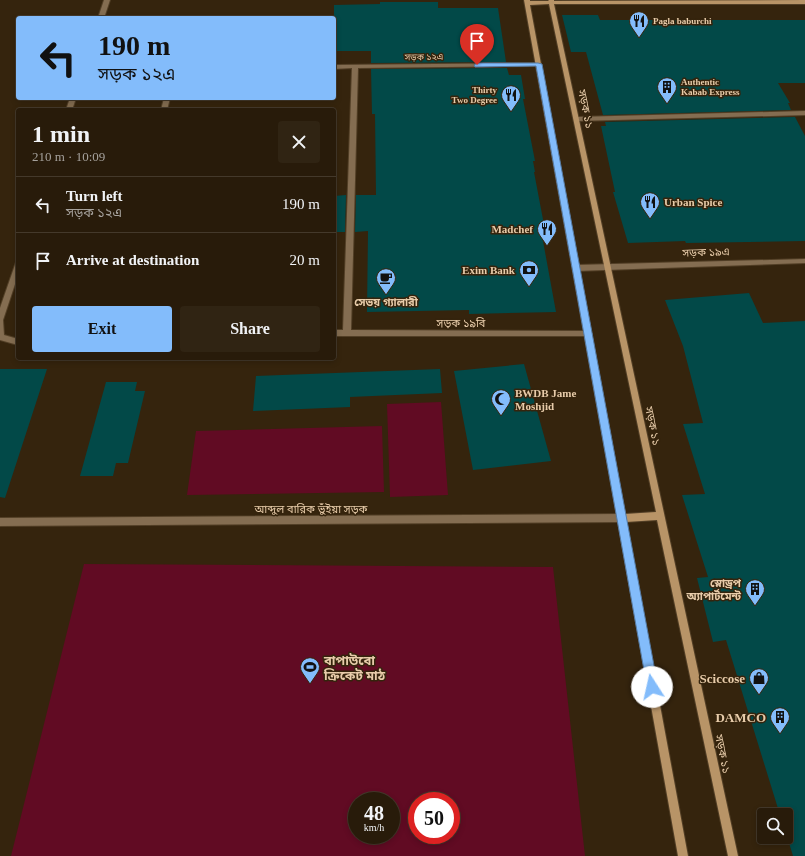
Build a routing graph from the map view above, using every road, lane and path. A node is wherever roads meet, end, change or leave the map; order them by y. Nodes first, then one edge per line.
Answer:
1 (107, 0) edge
2 (527, 2) edge
3 (552, 2) edge
4 (661, 2) edge
5 (805, 2) edge
6 (101, 16) edge
7 (538, 64) junction
8 (355, 66) junction
9 (336, 67) edge
10 (805, 113) edge
11 (577, 119) junction
12 (805, 260) edge
13 (608, 266) junction
14 (576, 268) junction
15 (16, 270) edge
16 (0, 318) edge
17 (0, 322) edge
18 (336, 333) edge
19 (347, 333) junction
20 (588, 334) junction
21 (0, 337) edge
22 (16, 341) edge
23 (661, 516) junction
24 (621, 518) junction
25 (0, 522) edge
26 (683, 856) edge
27 (734, 856) edge

1 - 6 street
2 - 3 main road
2 - 7 main road
3 - 4 main road
3 - 11 main road, সড়ক ১১
4 - 5 main road
7 - 8 street, সড়ক ১২এ
7 - 14 main road
8 - 9 street, সড়ক ১২এ
8 - 19 street
10 - 11 street
11 - 13 main road, সড়ক ১১
12 - 13 street, সড়ক ১৯এ
13 - 14 street, সড়ক ১৯এ
13 - 23 main road, সড়ক ১১
14 - 20 main road
15 - 16 street
17 - 21 street
18 - 19 street, সড়ক ১৯বি
19 - 20 street, সড়ক ১৯বি
20 - 24 main road
21 - 22 street
23 - 24 main road
23 - 27 main road, সড়ক ১১
24 - 25 street, আব্দুল বারিক ভুঁইয়া সড়ক
24 - 26 main road

